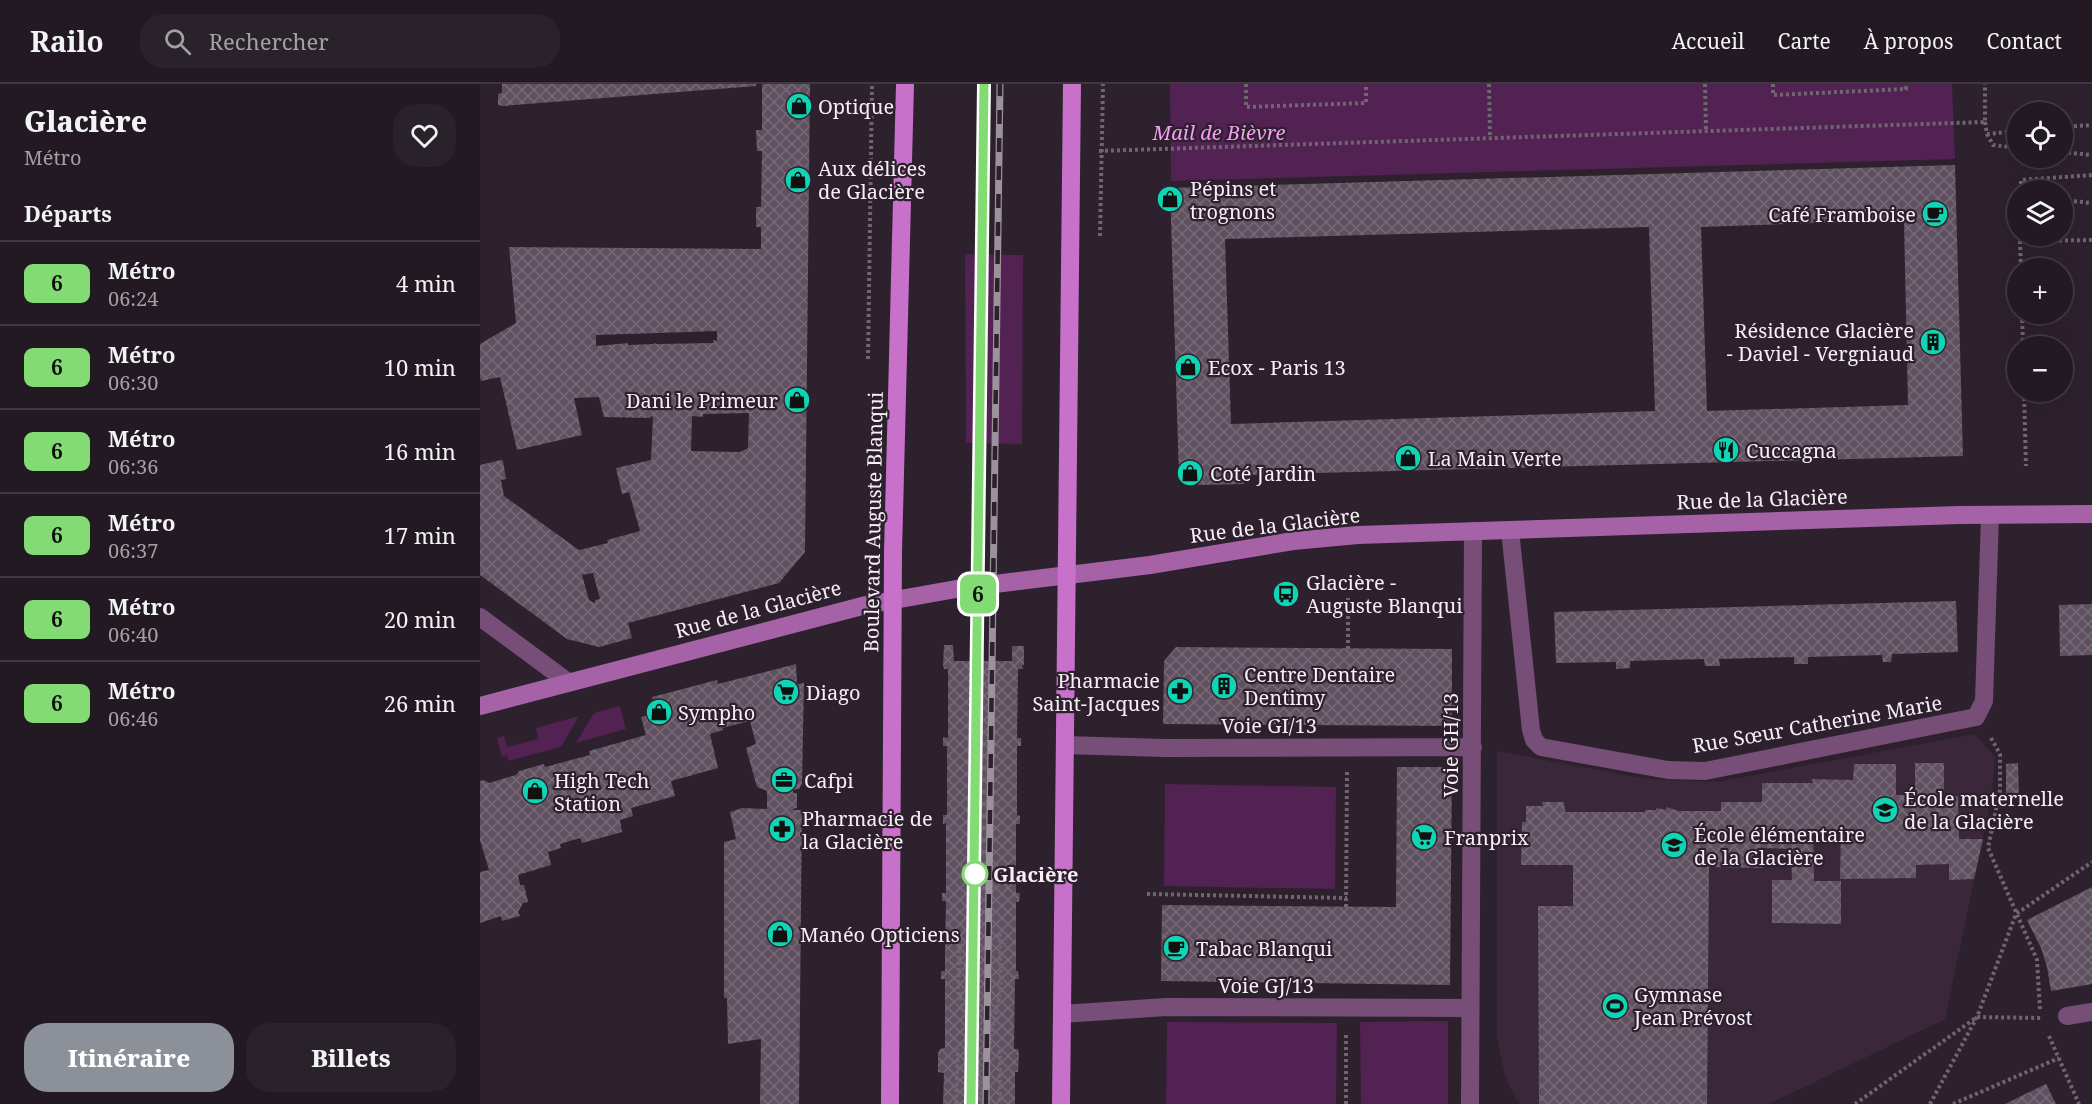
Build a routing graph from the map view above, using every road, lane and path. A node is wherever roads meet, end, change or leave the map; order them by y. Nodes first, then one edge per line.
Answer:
1 (872, 84) edge
2 (905, 84) edge
3 (1072, 84) edge
4 (1246, 84) edge
5 (1366, 84) edge
6 (1489, 84) edge
7 (1705, 84) edge
8 (1773, 84) edge
9 (1905, 84) edge
10 (1985, 84) edge
11 (1986, 122) junction
12 (2092, 125) edge
13 (2073, 127) edge
14 (1706, 131) junction
15 (2007, 132) edge
16 (1987, 134) junction
17 (1490, 138) junction
18 (2007, 147) edge
19 (1071, 153) junction
20 (2073, 153) edge
21 (2092, 155) edge
22 (2092, 175) edge
23 (2021, 180) edge
24 (2073, 201) edge
25 (2092, 203) edge
26 (2092, 240) edge
27 (2021, 258) edge
28 (868, 359) dead end
29 (2024, 402) edge
30 (2026, 466) dead end
31 (2092, 514) edge
32 (1990, 515) junction
33 (1510, 530) junction
34 (1473, 531) junction
35 (1066, 576) junction
36 (1348, 597) dead end
37 (894, 600) junction
38 (480, 617) edge
39 (1348, 649) dead end
40 (568, 682) junction
41 (480, 706) edge
42 (1976, 717) junction
43 (1065, 745) junction
44 (1473, 747) junction
45 (1347, 776) dead end
46 (2092, 862) edge
47 (1148, 894) dead end
48 (1347, 898) junction
49 (1347, 907) dead end
50 (2016, 914) junction
51 (1000, 931) dead end
52 (960, 932) dead end
53 (1347, 1008) junction
54 (1470, 1008) junction
55 (2092, 1012) edge
56 (1062, 1014) junction
57 (2067, 1016) dead end
58 (1977, 1017) junction
59 (2041, 1017) junction
60 (958, 1049) dead end
61 (1000, 1050) dead end
62 (2059, 1058) junction
63 (982, 1098) junction
64 (890, 1104) edge
65 (956, 1104) edge
66 (982, 1104) edge
67 (1000, 1104) edge
68 (1061, 1104) edge
69 (1346, 1104) edge
70 (1470, 1104) edge
71 (1855, 1104) edge
72 (1930, 1104) edge
73 (1953, 1104) edge
74 (2079, 1104) edge

1 - 28 path
2 - 37 main road, Boulevard Auguste Blanqui
3 - 19 main road
4 - 5 path
6 - 17 path
7 - 14 path
8 - 9 path
10 - 11 path
11 - 14 path
11 - 16 path
12 - 13 path
14 - 17 path
15 - 16 path
16 - 18 path
17 - 19 path
19 - 35 main road
20 - 21 path
22 - 23 path
24 - 25 path
26 - 27 path
29 - 30 path
31 - 32 street, Rue de la Glacière
32 - 33 street, Rue de la Glacière
32 - 42 street
33 - 34 street, Rue de la Glacière
33 - 42 street, Rue Sœur Catherine Marie
34 - 35 street, Rue de la Glacière
34 - 44 street, Voie GH/13
35 - 37 street, Rue de la Glacière
35 - 43 main road
36 - 39 path
37 - 40 street, Rue de la Glacière
37 - 64 main road, Boulevard Auguste Blanqui
38 - 40 street
40 - 41 street, Rue de la Glacière
42 - 50 path
43 - 44 street, Voie GI/13
43 - 56 main road
44 - 54 street, Voie GH/13
45 - 48 path
46 - 50 path
47 - 48 path
48 - 49 path
50 - 58 path
50 - 59 path
51 - 63 path
52 - 63 path
53 - 54 street, Voie GJ/13
53 - 56 street, Voie GJ/13
53 - 69 path
54 - 70 street, Voie GH/13
55 - 57 street
56 - 68 main road
58 - 59 path
58 - 71 path
58 - 72 path
59 - 62 path
60 - 65 path
61 - 67 path
62 - 73 path
62 - 74 path
63 - 66 path

